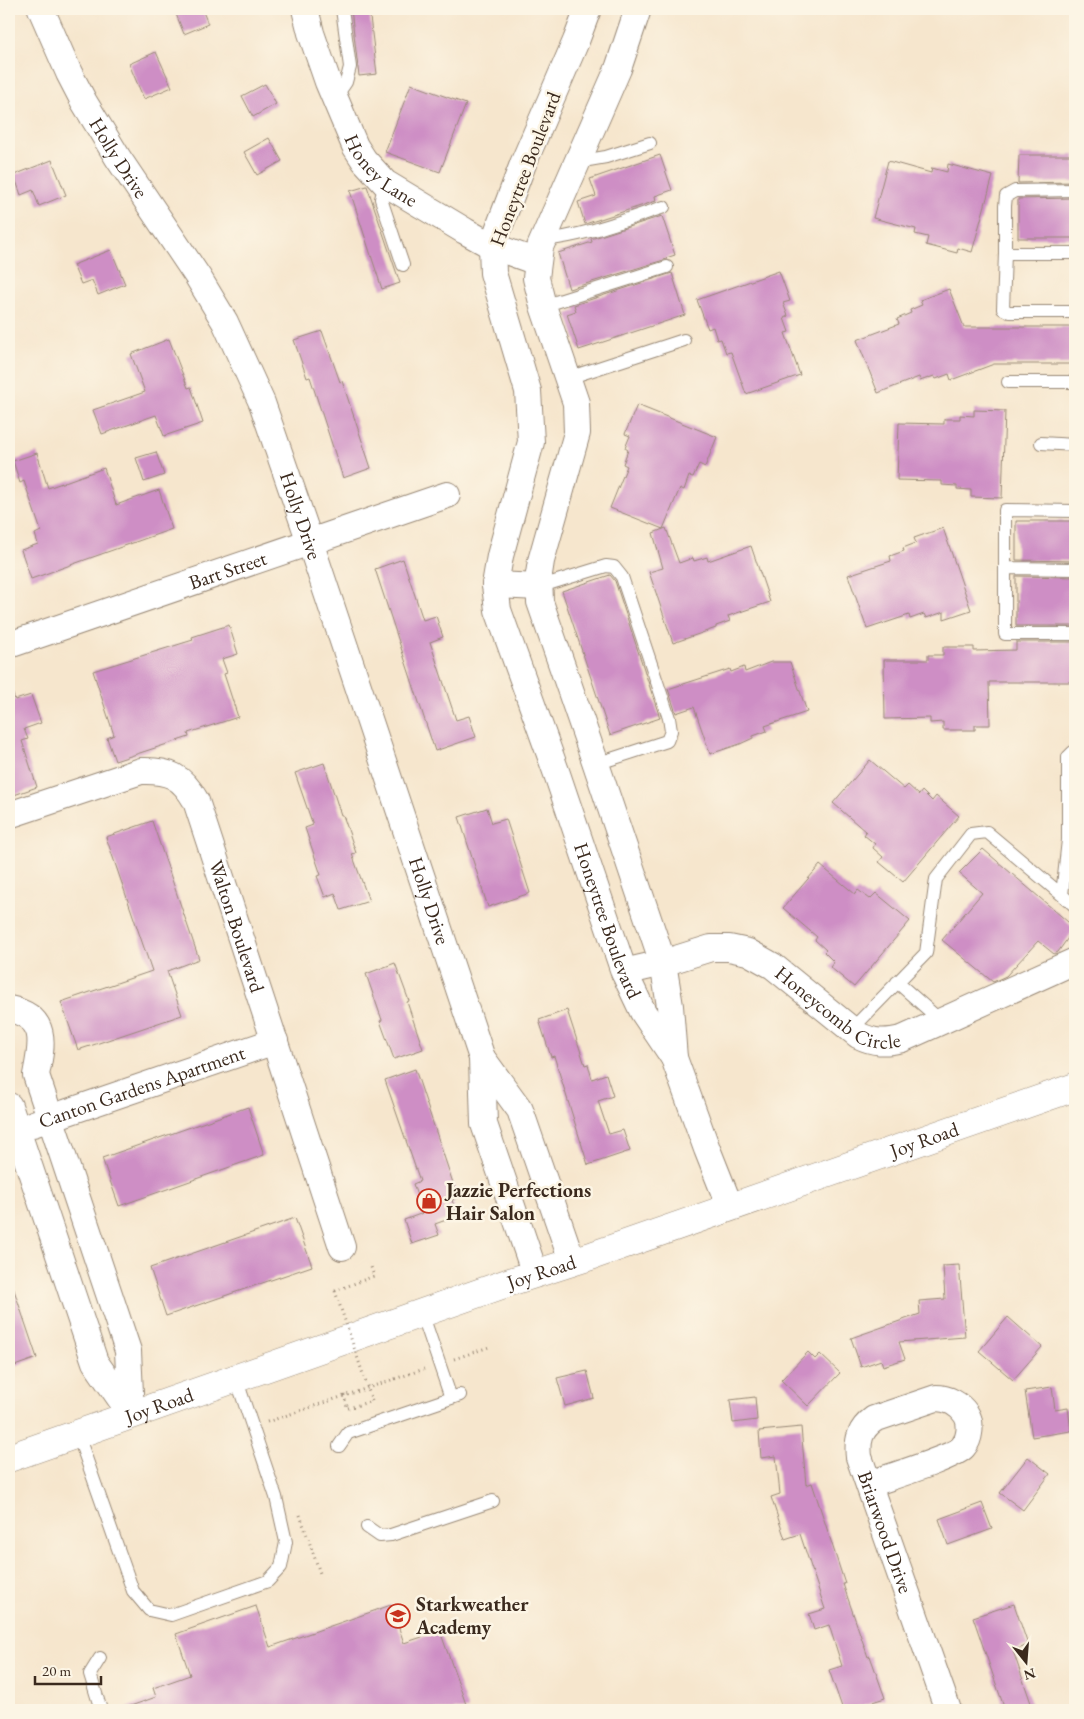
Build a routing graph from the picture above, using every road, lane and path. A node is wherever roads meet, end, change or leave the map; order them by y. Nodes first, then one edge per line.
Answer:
1 (41, 9) edge
2 (305, 9) edge
3 (342, 9) edge
4 (588, 9) edge
5 (638, 9) edge
6 (335, 98) junction
7 (650, 143) dead end
8 (577, 162) junction
9 (386, 183) junction
10 (1075, 190) edge
11 (664, 207) dead end
12 (492, 246) junction
13 (540, 251) junction
14 (1075, 253) edge
15 (1005, 254) junction
16 (403, 265) dead end
17 (666, 267) dead end
18 (543, 306) junction
19 (1075, 312) edge
20 (684, 340) dead end
21 (568, 378) junction
22 (1008, 382) dead end
23 (1075, 382) edge
24 (528, 391) junction
25 (1041, 443) dead end
26 (1075, 445) edge
27 (447, 495) dead end
28 (1075, 511) edge
29 (310, 542) junction
30 (1005, 568) junction
31 (1075, 569) edge
32 (494, 585) junction
33 (538, 587) junction
34 (1075, 634) edge
35 (9, 645) edge
36 (1075, 752) edge
37 (596, 764) junction
38 (557, 774) junction
39 (9, 815) edge
40 (1062, 894) junction
41 (1075, 906) edge
42 (1075, 961) edge
43 (663, 963) junction
44 (624, 972) junction
45 (897, 982) junction
46 (9, 1009) edge
47 (941, 1021) junction
48 (851, 1030) junction
49 (275, 1041) junction
50 (482, 1058) junction
51 (674, 1058) junction
52 (1075, 1087) edge
53 (50, 1118) junction
54 (11, 1123) edge
55 (730, 1207) junction
56 (342, 1247) dead end
57 (95, 1252) junction
58 (572, 1261) junction
59 (62, 1264) junction
60 (371, 1267) dead end
61 (535, 1274) junction
62 (422, 1313) junction
63 (489, 1347) dead end
64 (440, 1363) junction
65 (236, 1378) junction
66 (344, 1395) junction
67 (348, 1408) junction
68 (131, 1414) junction
69 (350, 1415) dead end
70 (262, 1423) dead end
71 (78, 1435) junction
72 (339, 1446) dead end
73 (9, 1458) edge
74 (870, 1484) junction
75 (493, 1501) dead end
76 (367, 1527) dead end
77 (100, 1658) dead end
78 (101, 1710) edge
79 (948, 1710) edge

1 - 29 street, Holly Drive
2 - 6 street, Honey Lane
3 - 6 lane
4 - 12 street, Honeytree Boulevard
5 - 8 street, Honeytree Boulevard
6 - 9 street, Honey Lane
7 - 8 lane
8 - 13 street, Honeytree Boulevard
9 - 12 street, Honey Lane
9 - 16 lane
10 - 15 lane
11 - 13 lane
12 - 13 street, Honey Lane
12 - 24 street, Honeytree Boulevard
13 - 18 street, Honeytree Boulevard
14 - 15 lane
15 - 19 lane
17 - 18 lane
18 - 21 street, Honeytree Boulevard
20 - 21 lane
21 - 24 street
21 - 33 street, Honeytree Boulevard
22 - 23 lane
24 - 32 street, Honeytree Boulevard
25 - 26 lane
27 - 29 street, Bart Street
28 - 30 lane
29 - 35 street, Bart Street
29 - 50 street, Holly Drive
30 - 31 lane
30 - 34 lane
32 - 33 street
32 - 38 street, Honeytree Boulevard
33 - 37 street, Honeytree Boulevard
33 - 37 lane
36 - 40 lane
37 - 38 street
37 - 43 street, Honeytree Boulevard
38 - 44 street, Honeytree Boulevard
39 - 49 street, Walton Boulevard
40 - 41 lane
40 - 45 lane
42 - 47 street, Honeycomb Circle
43 - 44 street, Honeycomb Circle
43 - 48 street, Honeycomb Circle
43 - 51 street, Honeytree Boulevard
44 - 51 street, Honeytree Boulevard
45 - 47 lane
45 - 48 lane
46 - 53 street
47 - 48 street, Honeycomb Circle
49 - 53 street, Canton Gardens Apartment
49 - 56 street, Walton Boulevard
50 - 58 street, Holly Drive
50 - 61 street, Holly Drive
51 - 55 street, Honeytree Boulevard
52 - 55 street, Joy Road
53 - 54 street, Canton Gardens Apartment
53 - 57 street
54 - 59 street
55 - 58 street, Joy Road
57 - 59 street
57 - 68 street
58 - 61 street, Joy Road
59 - 68 street
60 - 67 path, bridge
61 - 62 street, Joy Road
62 - 64 lane
62 - 65 street, Joy Road
63 - 64 path
64 - 66 path
64 - 72 lane
65 - 68 street, Joy Road
65 - 71 lane
66 - 67 path
66 - 70 path
67 - 69 path
68 - 71 street, Joy Road
71 - 73 street, Joy Road
74 - 74 street, Briarwood Drive
74 - 79 street, Briarwood Drive
75 - 76 lane
77 - 78 lane

